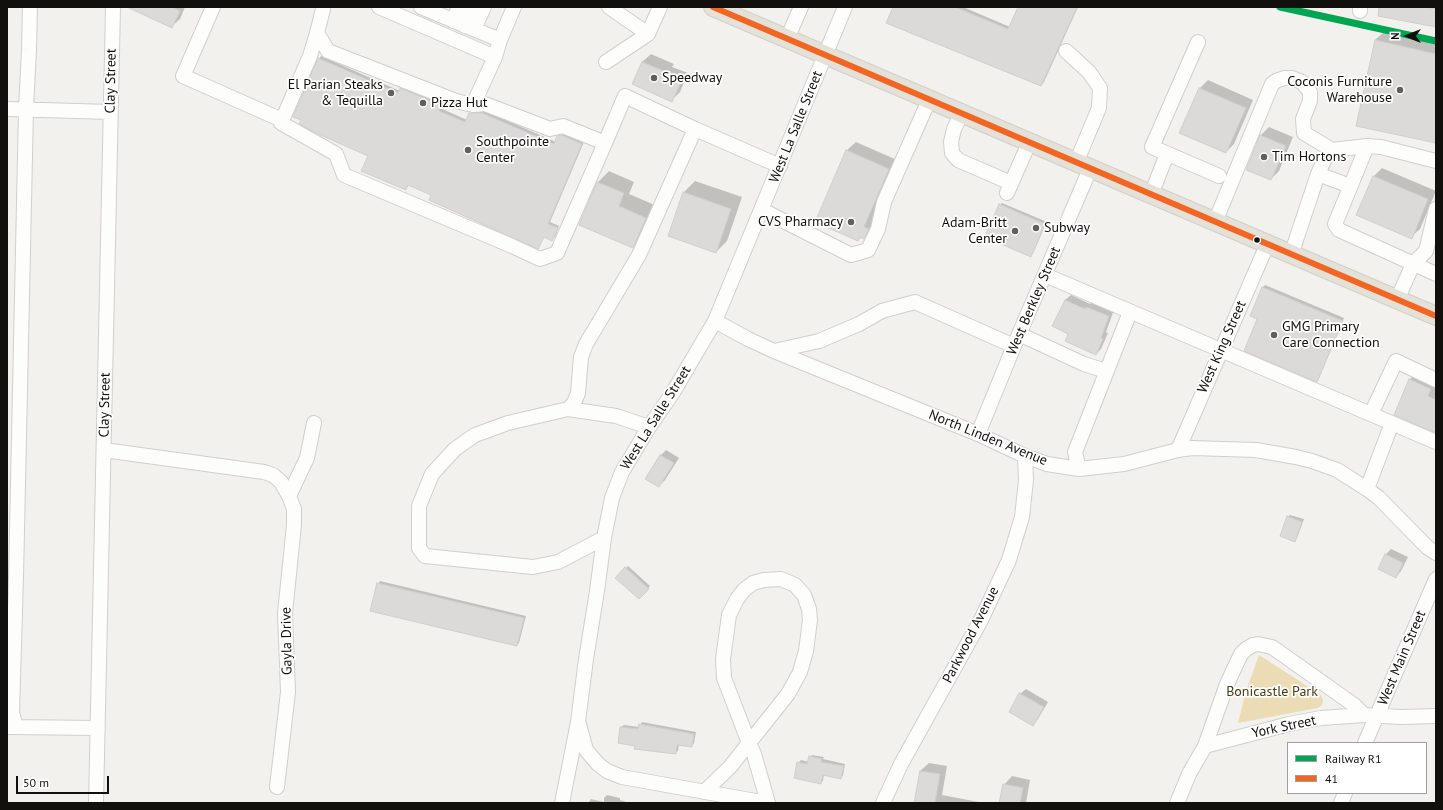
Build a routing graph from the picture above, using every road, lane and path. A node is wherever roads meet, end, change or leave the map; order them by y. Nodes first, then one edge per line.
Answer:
1 (30, 7) edge
2 (113, 7) edge
3 (213, 7) edge
4 (379, 7) edge
5 (421, 7) edge
6 (459, 7) edge
7 (466, 7) edge
8 (473, 7) edge
9 (484, 7) edge
10 (514, 7) edge
11 (609, 7) edge
12 (660, 7) edge
13 (713, 7) edge
14 (801, 7) edge
15 (845, 7) edge
16 (325, 8) edge
17 (459, 21) edge
18 (317, 34) junction
19 (648, 34) junction
20 (787, 39) junction
21 (500, 40) junction
22 (1198, 42) dead end
23 (1066, 51) dead end
24 (825, 56) junction
25 (495, 57) junction
26 (606, 62) dead end
27 (929, 100) junction
28 (473, 105) junction
29 (7, 109) edge
30 (26, 109) junction
31 (111, 112) junction
32 (962, 113) junction
33 (282, 120) junction
34 (695, 129) junction
35 (605, 142) junction
36 (1029, 143) junction
37 (1367, 146) junction
38 (1332, 150) junction
39 (1167, 154) junction
40 (1436, 161) edge
41 (780, 166) junction
42 (1083, 166) junction
43 (1318, 174) junction
44 (1219, 176) dead end
45 (1350, 186) junction
46 (1151, 195) junction
47 (1436, 209) edge
48 (762, 210) junction
49 (1215, 222) junction
50 (1267, 244) junction
51 (1291, 255) junction
52 (1413, 264) junction
53 (1436, 274) edge
54 (1045, 275) junction
55 (1397, 300) junction
56 (1130, 312) junction
57 (1436, 316) edge
58 (715, 321) junction
59 (1017, 340) junction
60 (1221, 350) junction
61 (774, 351) junction
62 (1106, 371) junction
63 (1436, 380) edge
64 (568, 409) junction
65 (1371, 414) junction
66 (314, 423) dead end
67 (1392, 423) junction
68 (649, 427) junction
69 (978, 434) junction
70 (1436, 442) edge
71 (104, 450) junction
72 (1178, 450) junction
73 (1025, 456) junction
74 (1078, 469) junction
75 (1368, 489) junction
76 (289, 496) junction
77 (604, 538) junction
78 (1436, 553) edge
79 (1436, 579) edge
80 (1371, 715) junction
81 (1436, 716) edge
82 (578, 722) junction
83 (12, 727) edge
84 (98, 728) junction
85 (1365, 742) edge
86 (750, 743) junction
87 (1205, 746) junction
88 (277, 787) dead end
89 (704, 792) junction
90 (96, 803) edge
91 (562, 803) edge
92 (767, 803) edge
93 (883, 803) edge
94 (1177, 803) edge

1 - 30 street
2 - 31 street, Clay Street
3 - 33 street
4 - 25 street
5 - 17 street
6 - 17 street
7 - 17 street
8 - 17 street
9 - 17 street
10 - 21 street
11 - 19 street
12 - 19 street
13 - 20 main road
14 - 20 street
15 - 24 street, West La Salle Street
16 - 18 street
17 - 21 street
18 - 28 street
18 - 33 street
19 - 26 street
20 - 24 main road
21 - 25 street
22 - 39 street
23 - 42 street, West Berkley Street
24 - 27 main road
24 - 41 street, West La Salle Street
25 - 28 street
27 - 32 main road
27 - 48 street
28 - 35 street
29 - 30 street
30 - 31 street
30 - 83 street
31 - 71 street, Clay Street
32 - 36 main road
32 - 36 street
33 - 35 street
34 - 35 street
34 - 41 street
34 - 64 street
36 - 42 main road
37 - 38 street
37 - 40 street
37 - 45 street
38 - 43 street
38 - 49 street
39 - 44 street
39 - 46 street
41 - 48 street, West La Salle Street
42 - 46 main road
42 - 54 street, West Berkley Street
43 - 45 street
43 - 51 street
45 - 52 street
46 - 49 main road
47 - 52 street
48 - 58 street, West La Salle Street
49 - 50 main road
50 - 51 main road
50 - 60 street, West King Street
51 - 55 main road
52 - 53 street
52 - 55 street
54 - 56 street
54 - 59 street, West Berkley Street
55 - 57 main road
56 - 60 street
56 - 62 street
58 - 61 street, North Linden Avenue
58 - 68 street, West La Salle Street
59 - 61 street
59 - 62 street
59 - 69 street, West Berkley Street
60 - 65 street
60 - 72 street, West King Street
61 - 69 street, North Linden Avenue
62 - 74 street
63 - 65 street
64 - 68 street
64 - 77 street
65 - 67 street
66 - 76 street
67 - 70 street
67 - 75 street
68 - 77 street, West La Salle Street
69 - 73 street, North Linden Avenue
71 - 76 street, Gayla Drive
71 - 84 street, Clay Street
72 - 74 street, North Linden Avenue
72 - 75 street, North Linden Avenue
73 - 74 street, North Linden Avenue
73 - 93 street, Parkwood Avenue
75 - 78 street, North Linden Avenue
76 - 88 street, Gayla Drive
77 - 82 street, West La Salle Street
79 - 80 street, West Main Street
80 - 81 street, York Street
80 - 85 street, West Main Street
80 - 87 street, York Street
80 - 87 street
82 - 89 street
82 - 91 street, West La Salle Street
83 - 84 street
84 - 90 street, Clay Street
86 - 86 street
86 - 89 street
86 - 92 street
87 - 94 street
89 - 92 street

